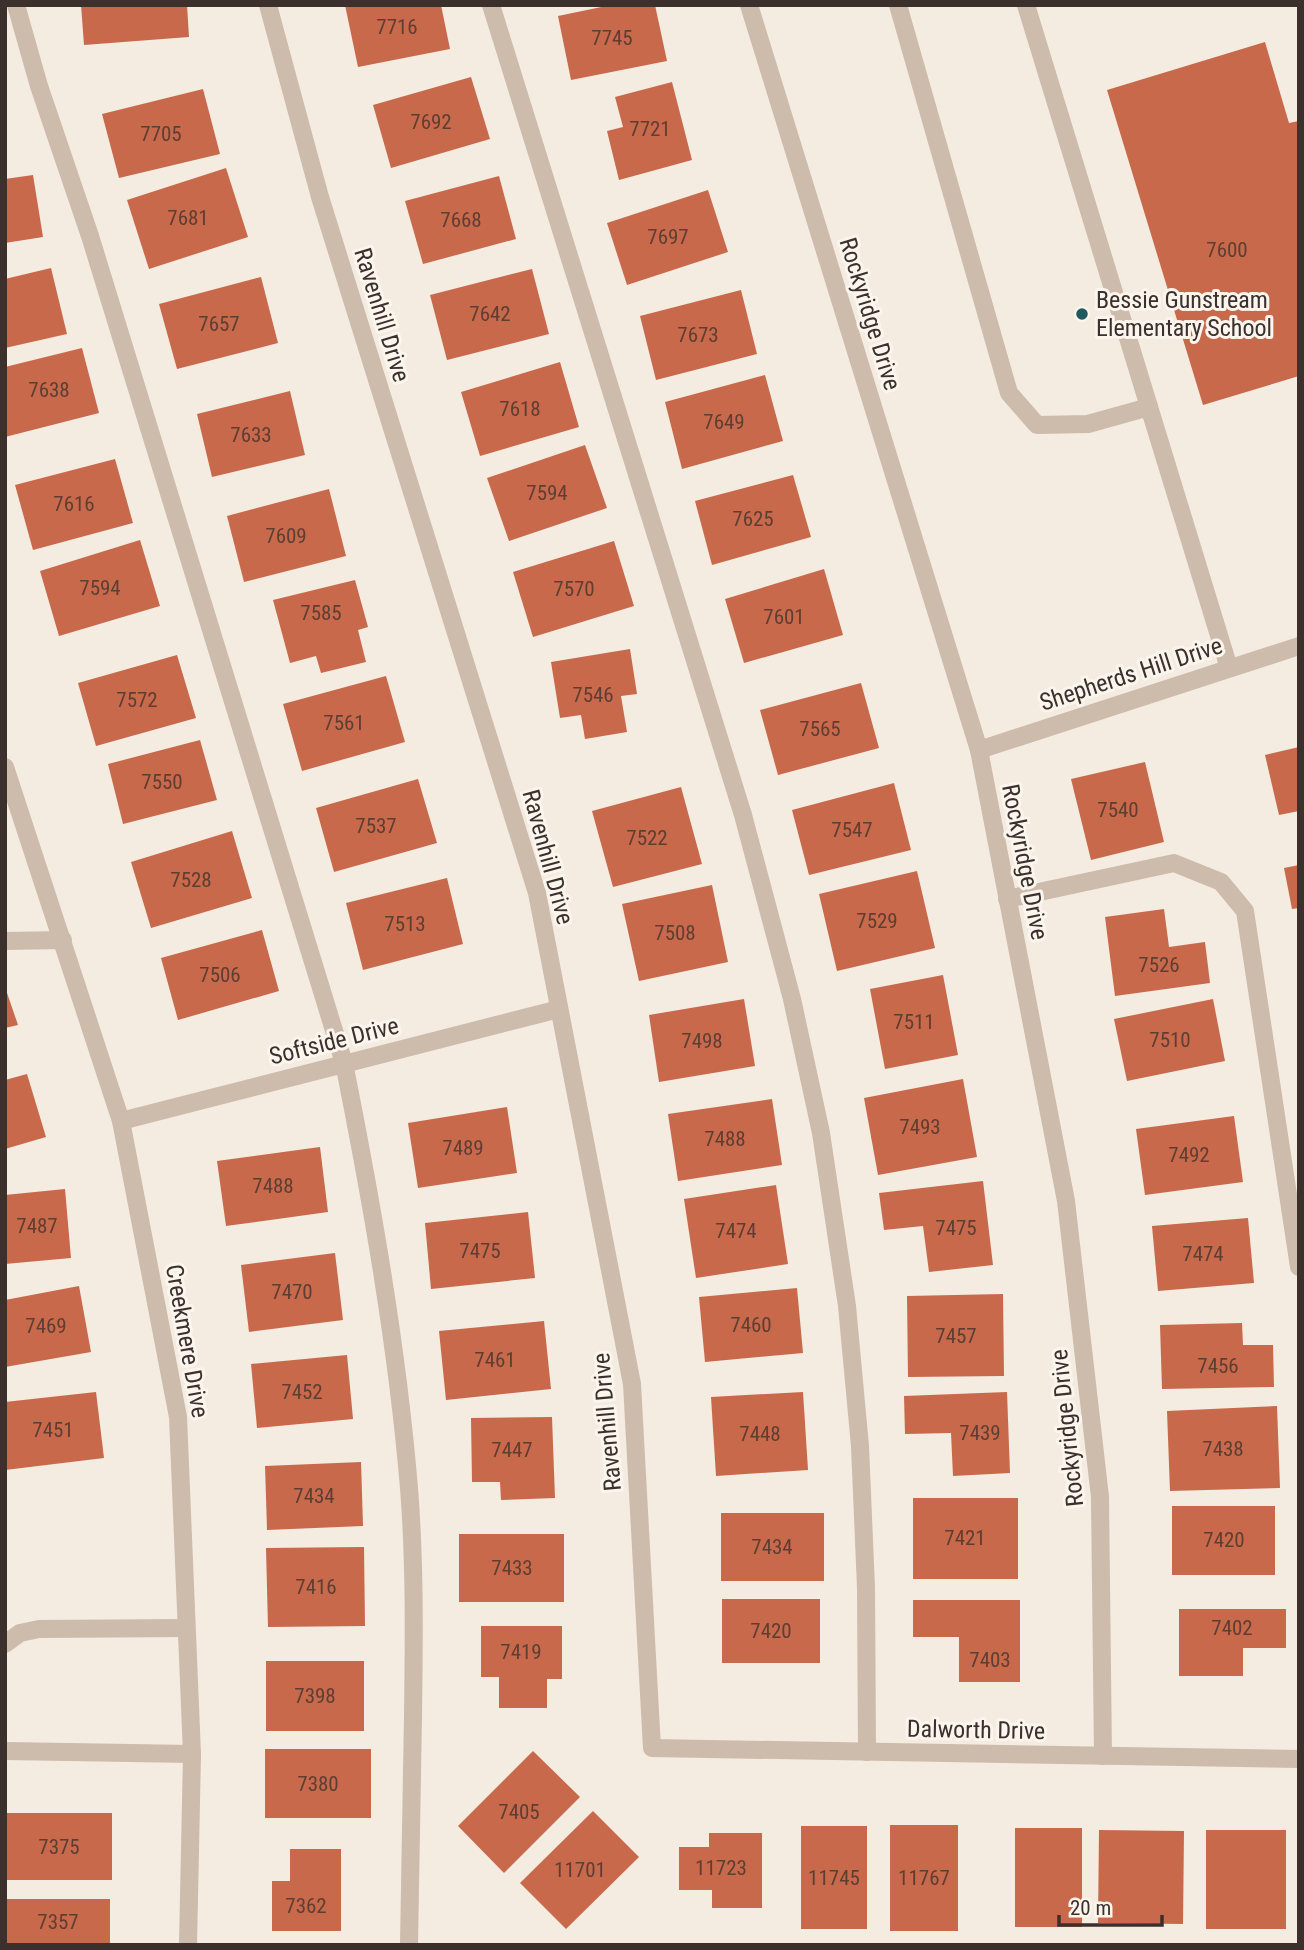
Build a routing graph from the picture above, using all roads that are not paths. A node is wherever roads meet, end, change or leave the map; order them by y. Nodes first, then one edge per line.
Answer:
1 (16, 5) edge
2 (268, 5) edge
3 (491, 5) edge
4 (749, 5) edge
5 (898, 5) edge
6 (1026, 5) edge
7 (1149, 407) junction
8 (1299, 646) edge
9 (1229, 668) junction
10 (979, 750) junction
11 (5, 767) edge
12 (1007, 899) junction
13 (63, 940) junction
14 (5, 942) edge
15 (559, 1009) junction
16 (344, 1063) junction
17 (121, 1121) junction
18 (1299, 1267) edge
19 (186, 1628) junction
20 (5, 1644) edge
21 (652, 1748) joint
22 (5, 1751) edge
23 (867, 1752) junction
24 (192, 1754) junction
25 (1103, 1756) junction
26 (1299, 1759) edge
27 (188, 1945) edge
28 (409, 1945) edge

1 - 16 street
2 - 15 street, Ravenhill Drive
3 - 23 street
4 - 10 street, Rockyridge Drive
5 - 7 street
6 - 7 street
7 - 9 street
8 - 9 street, Shepherds Hill Drive
9 - 10 street, Shepherds Hill Drive
10 - 12 street, Rockyridge Drive
11 - 13 street, Creekmere Drive
12 - 18 street
12 - 25 street, Rockyridge Drive
13 - 14 street
13 - 17 street, Creekmere Drive
15 - 16 street, Softside Drive
15 - 21 street, Ravenhill Drive
16 - 17 street, Softside Drive
16 - 28 street
17 - 19 street, Creekmere Drive
19 - 20 street
19 - 24 street, Creekmere Drive
21 - 23 street, Dalworth Drive
22 - 24 street
23 - 25 street, Dalworth Drive
24 - 27 street, Creekmere Drive
25 - 26 street, Dalworth Drive

